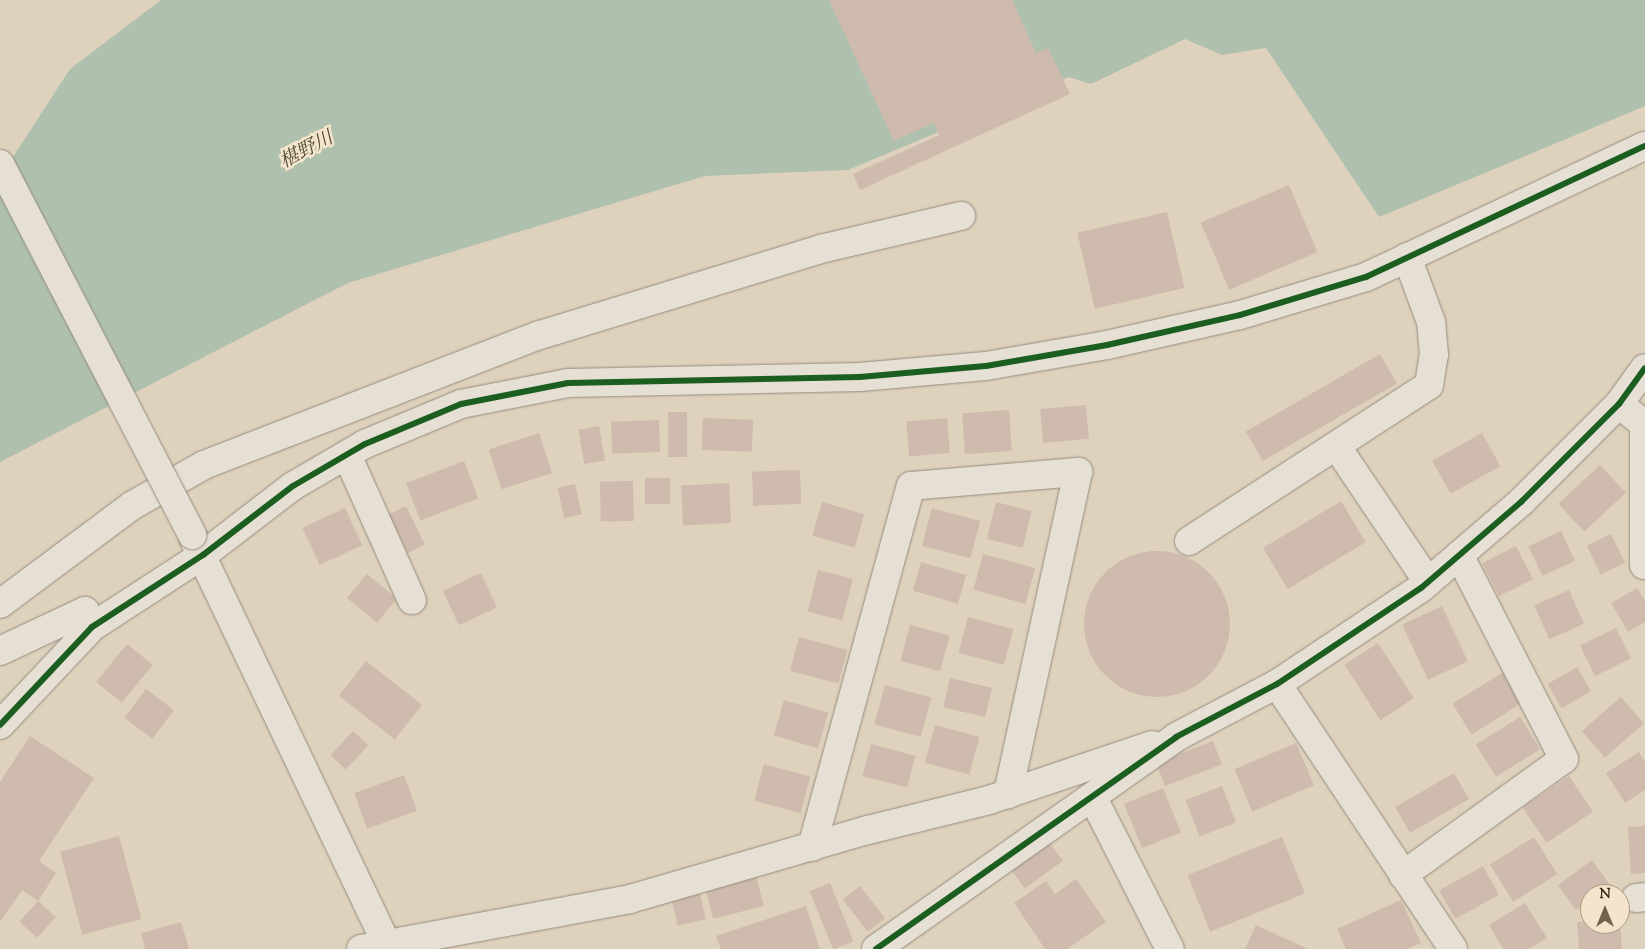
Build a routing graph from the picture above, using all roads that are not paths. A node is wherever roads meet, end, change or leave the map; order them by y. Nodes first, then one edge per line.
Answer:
1 (1645, 146) edge
2 (0, 164) edge
3 (961, 216) dead end
4 (1407, 258) junction
5 (1645, 368) edge
6 (1618, 404) junction
7 (1337, 447) junction
8 (347, 454) junction
9 (1189, 542) dead end
10 (197, 545) junction
11 (1459, 555) junction
12 (1644, 565) edge
13 (1428, 582) junction
14 (412, 600) dead end
15 (0, 604) edge
16 (92, 627) junction
17 (0, 651) edge
18 (1277, 684) junction
19 (0, 725) edge
20 (1176, 737) junction
21 (1008, 794) junction
22 (1093, 798) junction
23 (812, 847) junction
24 (1403, 875) junction
25 (379, 948) edge
26 (876, 949) edge
27 (1170, 949) edge
28 (1454, 949) edge

1 - 4 street
2 - 10 street, bridge
3 - 15 street
4 - 7 street
4 - 8 street
5 - 6 street
6 - 11 street
6 - 12 street
7 - 9 street
7 - 13 street
8 - 10 street
8 - 14 street
10 - 16 street
10 - 25 street
11 - 13 street
11 - 24 street
13 - 18 street
16 - 17 street
16 - 19 street
18 - 20 street
18 - 24 street
20 - 21 street
20 - 22 street
21 - 23 street
21 - 23 street
22 - 26 street
22 - 27 street
23 - 25 street
24 - 28 street

